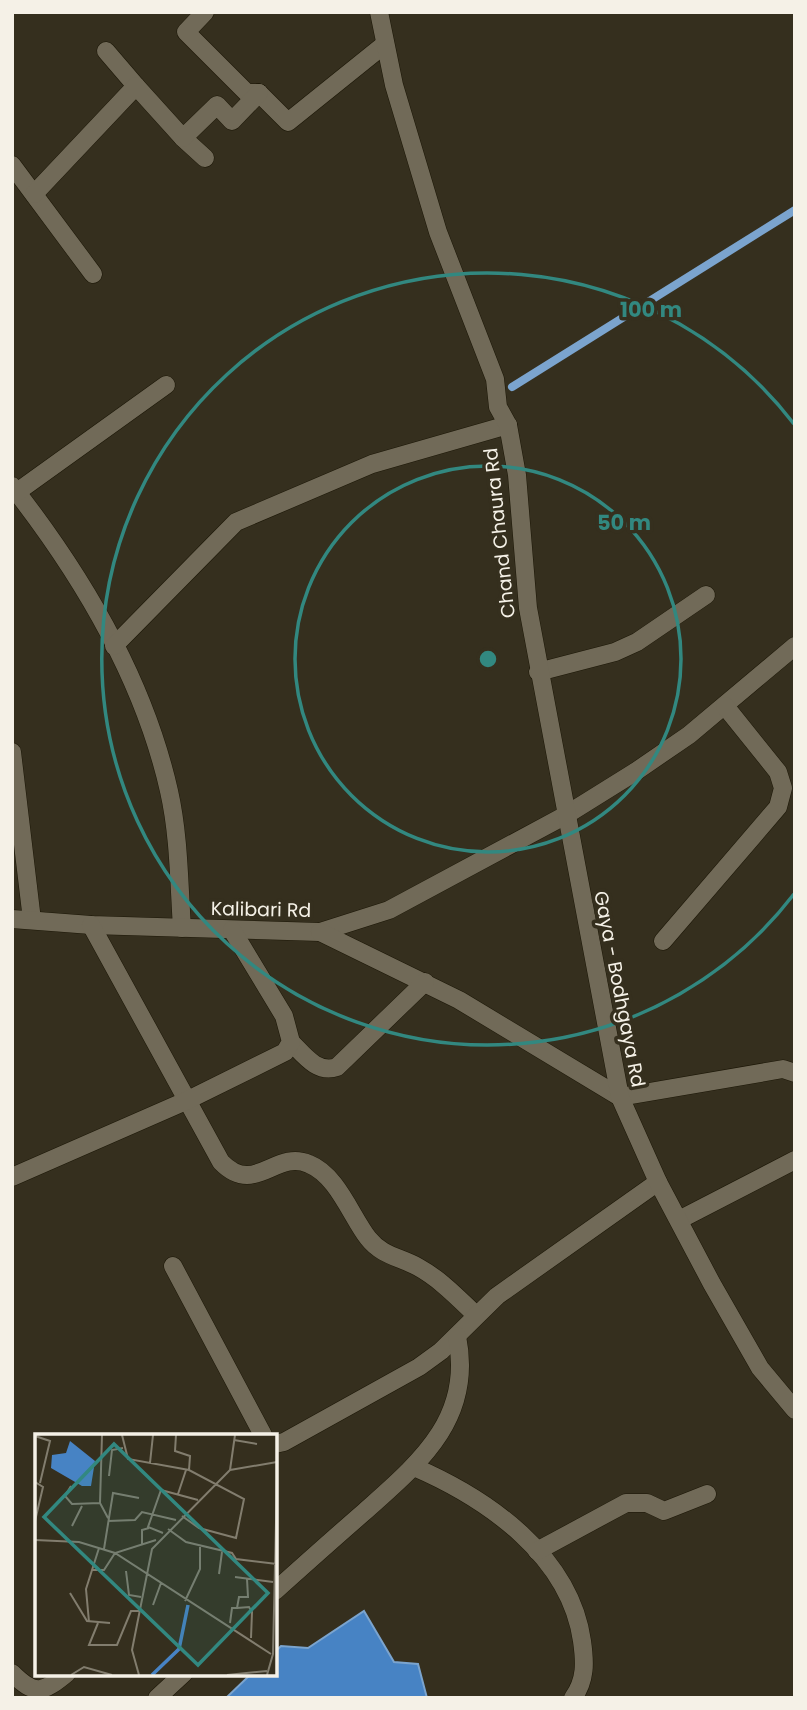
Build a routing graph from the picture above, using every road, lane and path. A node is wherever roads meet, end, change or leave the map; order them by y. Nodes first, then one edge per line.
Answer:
1 (205, 12) edge
2 (379, 12) edge
3 (385, 44) junction
4 (106, 51) dead end
5 (135, 86) junction
6 (259, 93) junction
7 (183, 138) junction
8 (205, 158) dead end
9 (12, 165) edge
10 (34, 194) junction
11 (93, 274) dead end
12 (166, 385) dead end
13 (508, 425) junction
14 (15, 489) edge
15 (706, 595) dead end
16 (114, 646) junction
17 (795, 646) edge
18 (538, 672) junction
19 (725, 706) junction
20 (12, 752) edge
21 (566, 815) junction
22 (12, 919) edge
23 (32, 920) junction
24 (91, 925) junction
25 (183, 928) junction
26 (232, 929) junction
27 (320, 932) junction
28 (663, 941) dead end
29 (425, 982) junction
30 (291, 1042) junction
31 (795, 1073) edge
32 (620, 1097) junction
33 (188, 1100) junction
34 (795, 1160) edge
35 (12, 1177) edge
36 (658, 1182) junction
37 (679, 1220) junction
38 (173, 1266) dead end
39 (475, 1315) junction
40 (457, 1336) junction
41 (795, 1410) edge
42 (262, 1434) edge
43 (276, 1444) edge
44 (414, 1467) junction
45 (707, 1494) dead end
46 (537, 1550) junction
47 (276, 1590) edge
48 (12, 1673) edge
49 (65, 1675) edge
50 (182, 1675) edge
51 (157, 1698) edge
52 (573, 1698) edge

1 - 6 street
2 - 3 street, Chand Chaura Rd
3 - 6 street
3 - 13 street, Chand Chaura Rd
4 - 5 street
5 - 7 street
5 - 10 street
6 - 7 street
7 - 8 street
9 - 10 street
10 - 11 street
12 - 14 street
13 - 16 street
13 - 18 street, Chand Chaura Rd
14 - 16 street
15 - 18 street
16 - 25 street
17 - 19 street
18 - 21 street, Chand Chaura Rd
19 - 21 street
19 - 28 street
20 - 23 street
21 - 27 street, Kalibari Rd
21 - 32 street, Gaya - Bodhgaya Rd
22 - 23 street, Kalibari Rd
23 - 24 street, Kalibari Rd
24 - 25 street, Kalibari Rd
24 - 33 street
25 - 26 street, Kalibari Rd
26 - 27 street, Kalibari Rd
26 - 30 street
27 - 29 street
29 - 30 street
29 - 32 street
30 - 33 street
31 - 32 street
32 - 36 street, Gaya - Bodhgaya Rd
33 - 35 street
33 - 39 street
34 - 37 street
36 - 37 street, Gaya - Bodhgaya Rd
36 - 39 street
37 - 41 street, Gaya - Bodhgaya Rd
38 - 42 street
39 - 40 street
40 - 43 street
40 - 44 street
44 - 46 street
44 - 47 street
45 - 46 street
46 - 52 street
48 - 49 street
50 - 51 street

